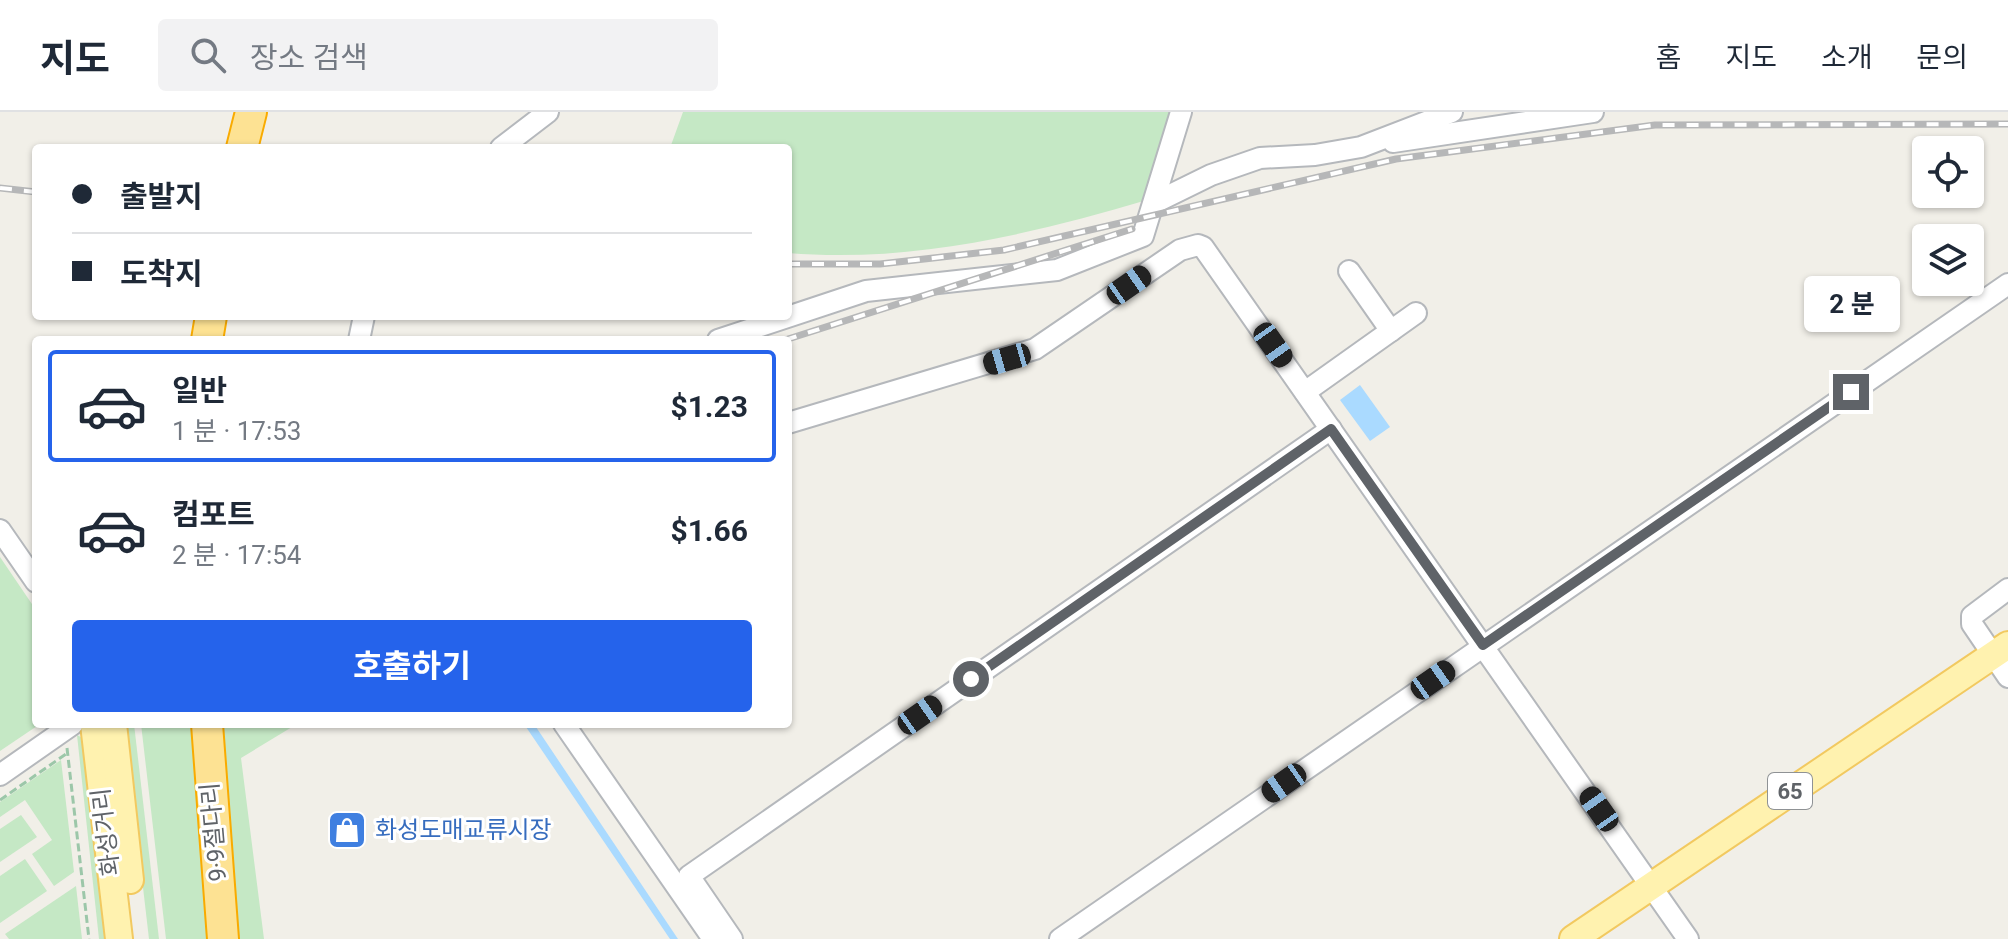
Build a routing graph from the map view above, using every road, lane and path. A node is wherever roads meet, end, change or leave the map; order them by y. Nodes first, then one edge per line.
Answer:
1 (251, 112) edge
2 (269, 112) edge
3 (548, 112) edge
4 (1181, 112) edge
5 (1452, 112) edge
6 (1593, 112) edge
7 (243, 144) edge
8 (261, 144) edge
9 (506, 144) edge
10 (1361, 147) junction
11 (1154, 203) junction
12 (1349, 271) dead end
13 (2008, 284) edge
14 (1416, 313) dead end
15 (792, 316) edge
16 (778, 320) edge
17 (1391, 331) junction
18 (730, 336) edge
19 (1311, 388) junction
20 (792, 422) edge
21 (1331, 429) junction
22 (0, 530) edge
23 (32, 576) edge
24 (2008, 589) edge
25 (1483, 645) junction
26 (2000, 650) edge
27 (2008, 677) edge
28 (68, 728) edge
29 (69, 728) edge
30 (94, 728) edge
31 (113, 728) edge
32 (189, 728) edge
33 (207, 728) edge
34 (567, 728) edge
35 (68, 753) junction
36 (0, 775) edge
37 (0, 800) edge
38 (1650, 885) junction
39 (89, 939) edge
40 (119, 939) edge
41 (136, 939) edge
42 (205, 939) edge
43 (223, 939) edge
44 (713, 939) edge
45 (732, 939) edge
46 (1060, 939) edge
47 (1573, 939) edge
48 (1688, 939) edge

1 - 7 highway
2 - 8 highway
3 - 9 street
4 - 11 street
5 - 10 street
6 - 10 street
10 - 11 street
11 - 15 street
12 - 17 street
13 - 25 street
14 - 17 street
16 - 18 street
17 - 19 street
19 - 20 street
19 - 21 street
21 - 25 street
21 - 45 street
22 - 23 street
24 - 26 street
25 - 38 street
25 - 46 street
26 - 27 street
26 - 38 main road, 65
28 - 36 street
29 - 35 path
30 - 40 main road, 화성거리
31 - 41 main road, 화성거리
32 - 42 highway, 9·9절다리
33 - 43 highway, 9·9절다리
34 - 44 street
35 - 37 path
35 - 39 path
38 - 47 main road, 65
38 - 48 street

